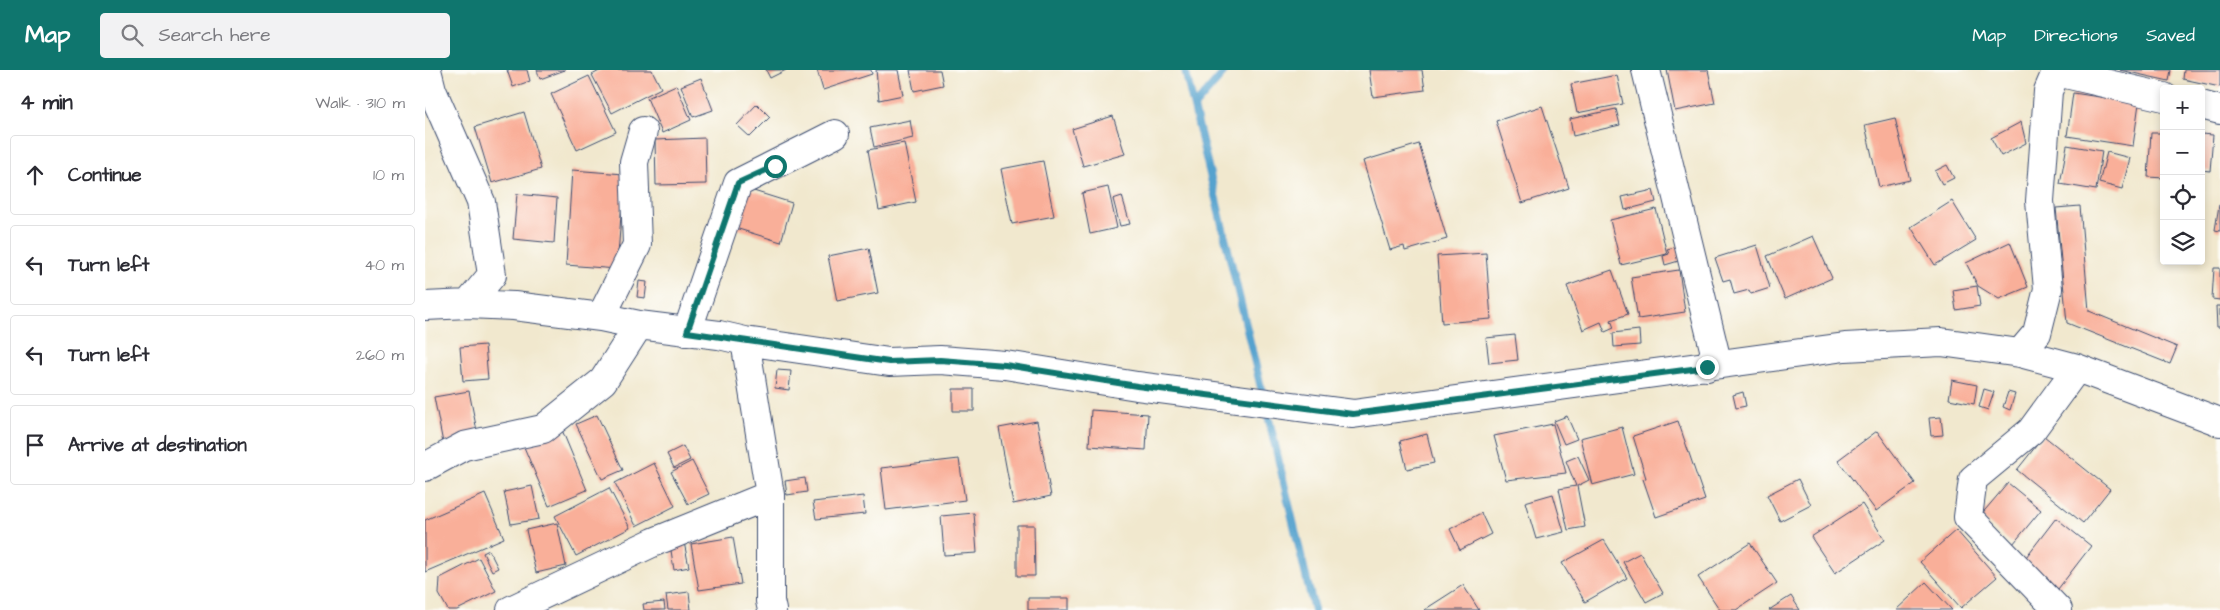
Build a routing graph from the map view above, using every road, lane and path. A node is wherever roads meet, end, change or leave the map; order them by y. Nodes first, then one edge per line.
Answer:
1 (427, 70) edge
2 (1646, 70) edge
3 (2057, 71) edge
4 (2160, 96) edge
5 (2205, 107) edge
6 (2220, 110) edge
7 (643, 131) dead end
8 (835, 134) dead end
9 (468, 304) junction
10 (425, 306) edge
11 (601, 317) junction
12 (639, 325) junction
13 (687, 332) junction
14 (745, 341) junction
15 (2020, 353) junction
16 (1707, 367) junction
17 (2077, 368) junction
18 (2220, 422) edge
19 (425, 467) edge
20 (770, 495) junction
21 (511, 610) edge
22 (773, 610) edge
23 (2058, 610) edge

1 - 9 street
2 - 16 street
3 - 4 street
3 - 15 street
5 - 6 street
7 - 11 street
8 - 13 street
9 - 10 street
9 - 11 street
11 - 12 street
12 - 13 street
12 - 19 street
13 - 14 street
14 - 16 street
14 - 20 street
15 - 16 street
15 - 17 street
17 - 18 street
17 - 23 street
20 - 21 street
20 - 22 street

